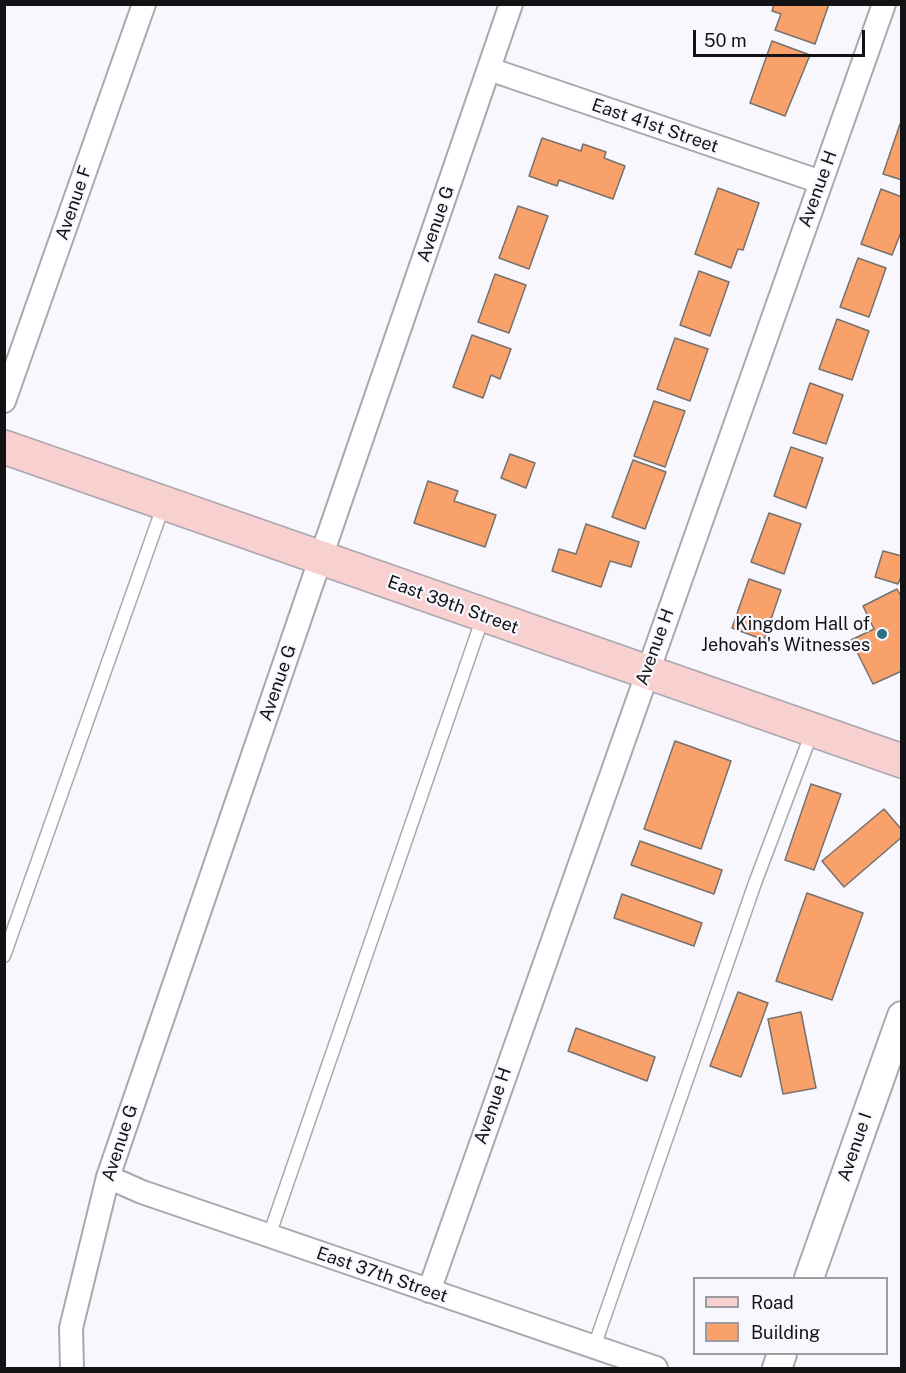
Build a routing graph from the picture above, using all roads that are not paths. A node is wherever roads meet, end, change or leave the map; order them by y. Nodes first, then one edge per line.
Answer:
1 (144, 4) edge
2 (511, 4) edge
3 (884, 4) edge
4 (489, 69) junction
5 (820, 182) junction
6 (4, 401) edge
7 (4, 447) edge
8 (165, 503) junction
9 (321, 558) junction
10 (483, 617) junction
11 (646, 672) junction
12 (812, 731) junction
13 (902, 761) edge
14 (4, 956) edge
15 (902, 1016) edge
16 (108, 1177) junction
17 (268, 1236) junction
18 (809, 1277) edge
19 (429, 1291) junction
20 (594, 1347) junction
21 (72, 1368) edge
22 (656, 1368) edge

1 - 6 street, Avenue F
2 - 4 street, Avenue G
3 - 5 street, Avenue H
4 - 5 street, East 41st Street
4 - 9 street, Avenue G
5 - 11 street, Avenue H
7 - 8 main road, East 39th Street
8 - 9 main road, East 39th Street
8 - 14 lane
9 - 10 main road, East 39th Street
9 - 16 street, Avenue G
10 - 11 main road, East 39th Street
10 - 17 lane
11 - 12 main road, East 39th Street
11 - 19 street, Avenue H
12 - 13 main road, East 39th Street
12 - 20 lane
15 - 18 street, Avenue I
16 - 17 street, East 37th Street
16 - 21 street, Avenue G
17 - 19 street, East 37th Street
19 - 20 street, East 37th Street
20 - 22 street, East 37th Street

